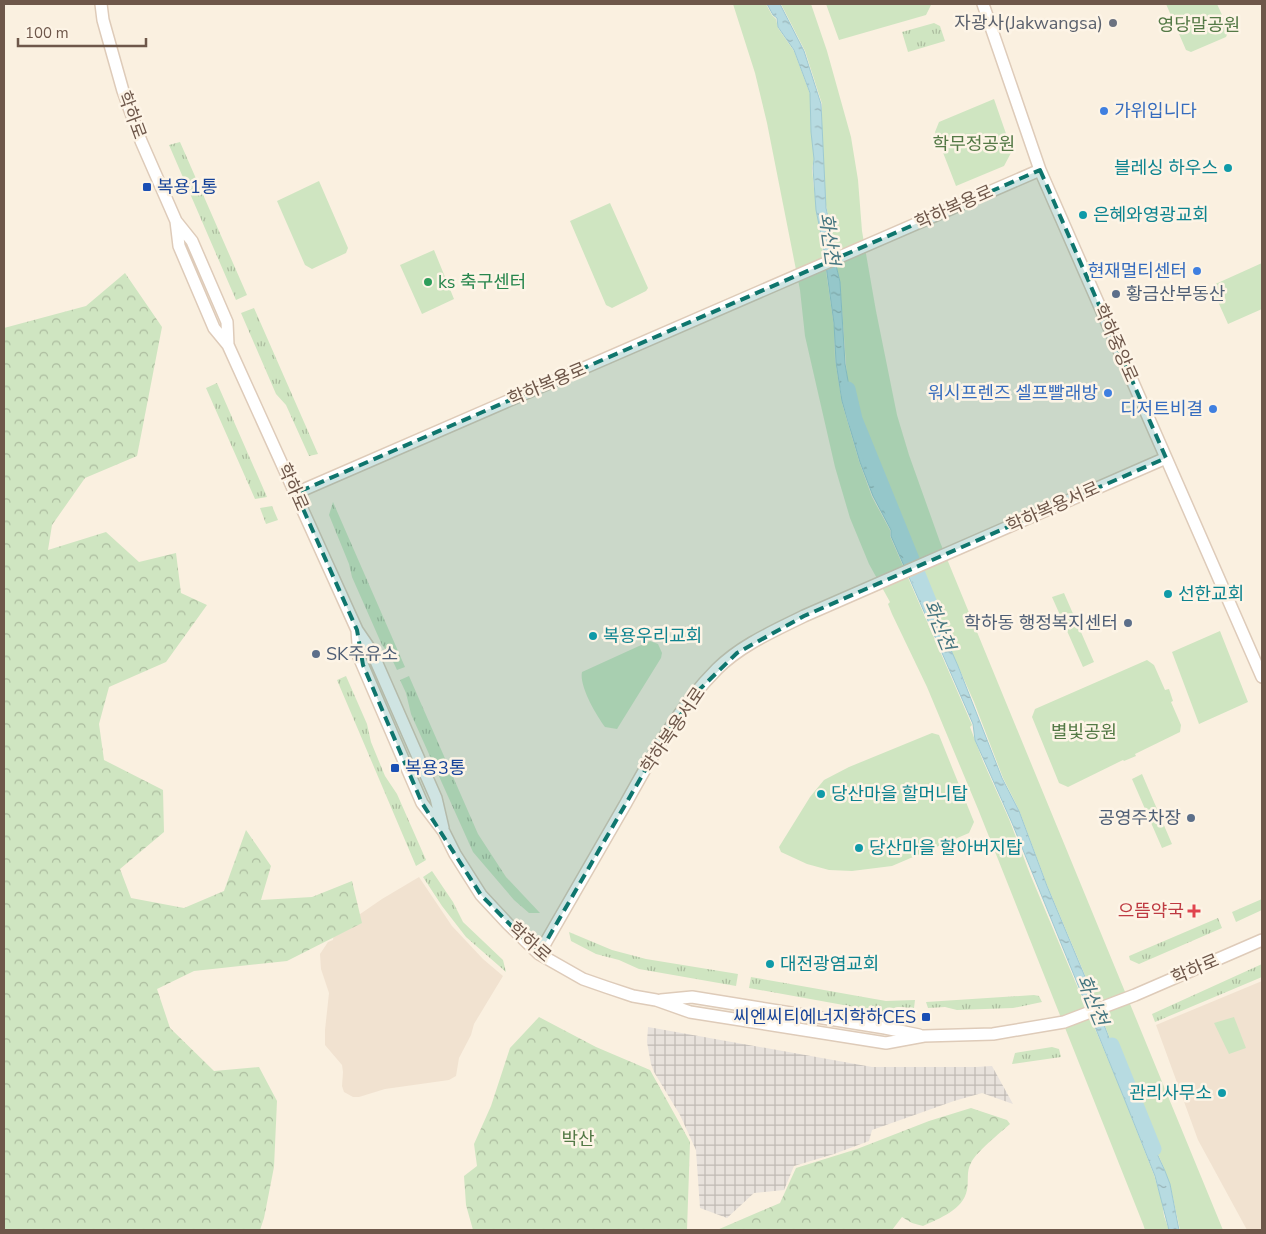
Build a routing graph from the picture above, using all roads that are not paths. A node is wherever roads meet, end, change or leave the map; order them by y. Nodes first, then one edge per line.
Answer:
1 (101, 4) edge
2 (983, 4) edge
3 (1040, 170) junction
4 (1166, 458) junction
5 (296, 492) junction
6 (1262, 677) edge
7 (1262, 940) edge
8 (539, 954) junction

1 - 5 street, 학하로
2 - 3 street, 학하중앙로
3 - 4 street, 학하중앙로
3 - 5 street, 학하복용로
4 - 6 street, 학하중앙로
4 - 8 street, 학하복용서로
5 - 8 street, 학하로
7 - 8 street, 학하로

